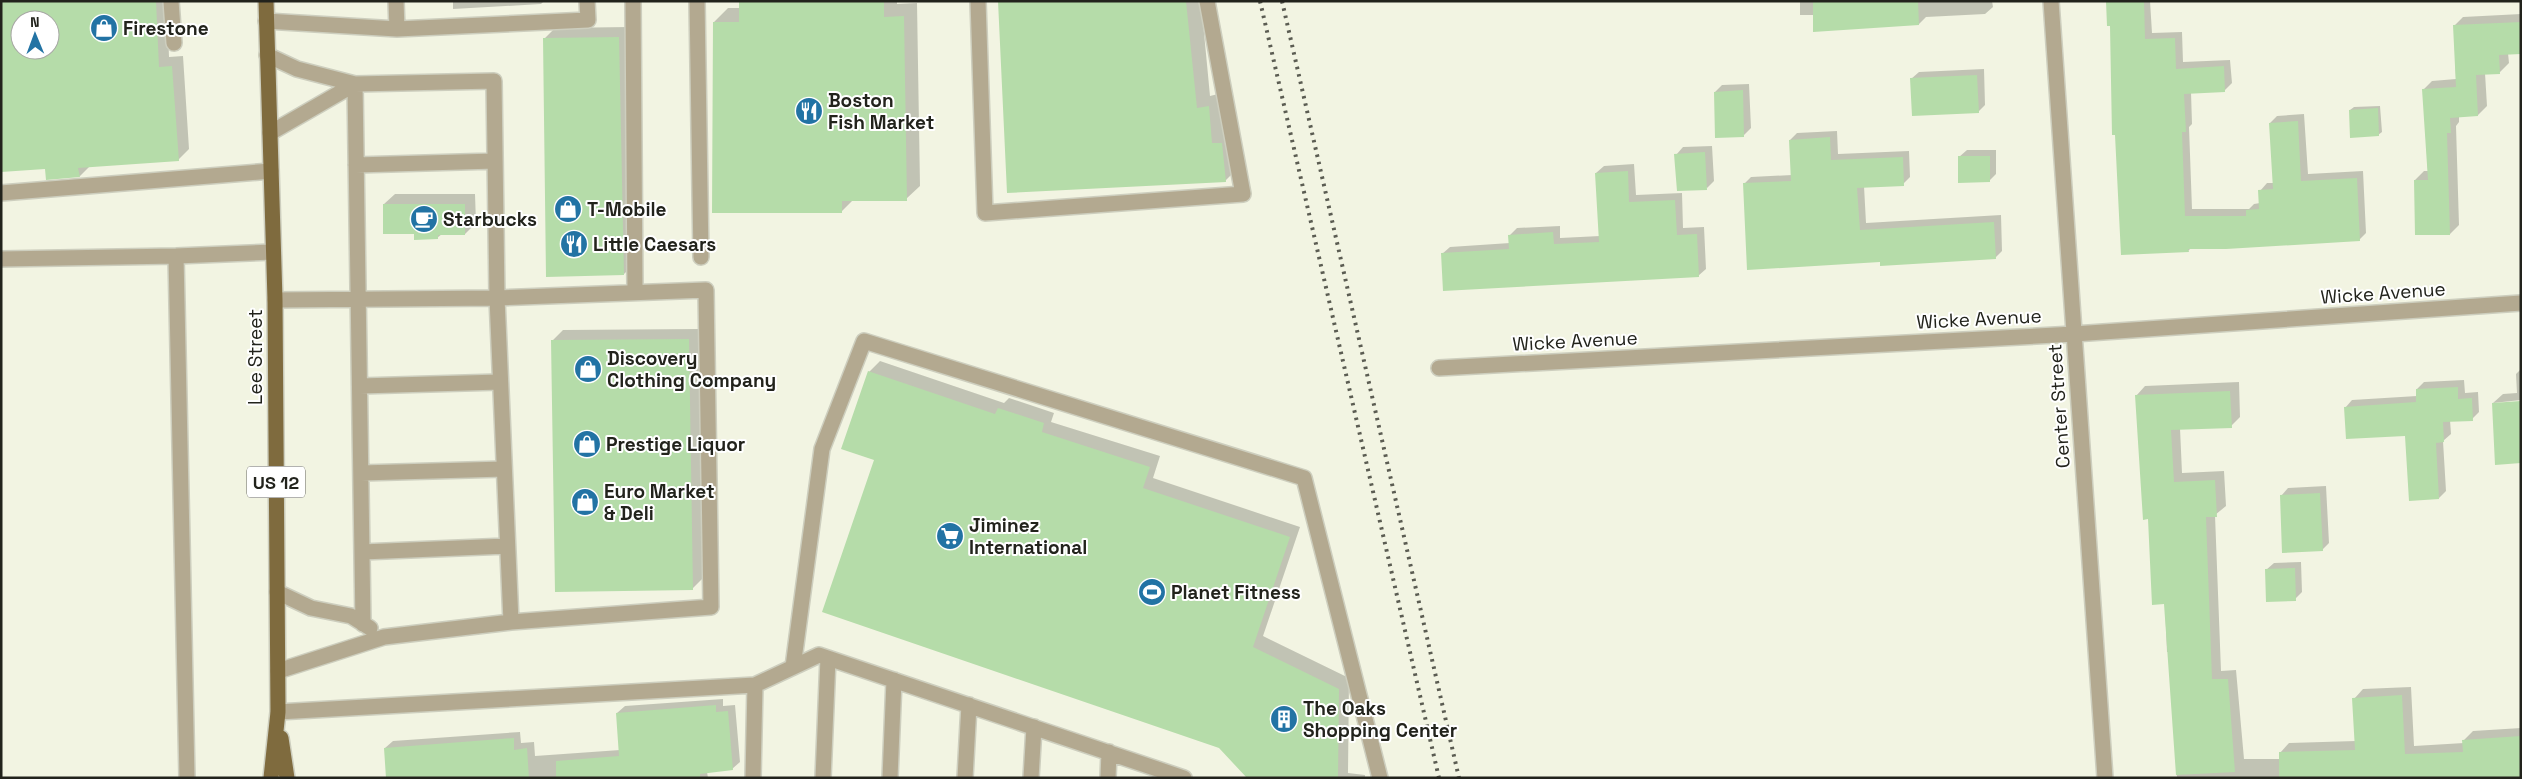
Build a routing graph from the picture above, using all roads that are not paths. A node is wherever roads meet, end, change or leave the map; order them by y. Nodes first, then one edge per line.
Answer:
1 (171, 1) edge
2 (266, 1) edge
3 (396, 1) edge
4 (587, 1) edge
5 (633, 1) edge
6 (697, 1) edge
7 (978, 1) edge
8 (1207, 1) edge
9 (2051, 1) edge
10 (266, 22) junction
11 (397, 29) junction
12 (174, 43) dead end
13 (267, 55) junction
14 (355, 84) junction
15 (270, 133) junction
16 (495, 161) junction
17 (356, 166) junction
18 (271, 171) junction
19 (1, 193) edge
20 (273, 252) junction
21 (176, 256) junction
22 (701, 256) dead end
23 (1, 259) edge
24 (635, 292) junction
25 (359, 298) junction
26 (497, 298) junction
27 (275, 300) junction
28 (2521, 303) edge
29 (2074, 334) junction
30 (1439, 368) dead end
31 (500, 382) junction
32 (360, 386) junction
33 (504, 469) junction
34 (361, 473) junction
35 (507, 546) junction
36 (362, 552) junction
37 (277, 592) junction
38 (511, 622) junction
39 (363, 624) junction
40 (384, 637) junction
41 (828, 658) junction
42 (793, 667) junction
43 (278, 672) junction
44 (894, 680) junction
45 (755, 685) junction
46 (969, 705) junction
47 (278, 712) junction
48 (1034, 727) junction
49 (1109, 752) junction
50 (1179, 777) edge
51 (187, 778) edge
52 (271, 778) edge
53 (286, 778) edge
54 (753, 778) edge
55 (823, 778) edge
56 (890, 778) edge
57 (965, 778) edge
58 (1031, 778) edge
59 (1108, 778) edge
60 (1380, 778) edge
61 (2105, 778) edge

1 - 12 street
2 - 10 main road, Lee Street / US 12
3 - 11 street
4 - 11 street
5 - 24 street
6 - 22 street
7 - 8 street
9 - 29 street, Center Street
10 - 11 street
10 - 13 main road, Lee Street / US 12
13 - 14 street
13 - 15 main road, Lee Street / US 12
14 - 15 street
14 - 16 street
14 - 17 street
15 - 18 main road, Lee Street / US 12
16 - 17 street
16 - 26 street
17 - 25 street
18 - 19 street
18 - 20 main road, Lee Street / US 12
20 - 21 street
20 - 27 main road, Lee Street / US 12
21 - 23 street
21 - 51 street
24 - 26 street
24 - 38 street
25 - 26 street
25 - 27 street
25 - 32 street
26 - 31 street
27 - 37 main road, Lee Street / US 12
28 - 29 street, Wicke Avenue
29 - 30 street, Wicke Avenue
29 - 61 street, Center Street
31 - 32 street
31 - 33 street
32 - 34 street
33 - 34 street
33 - 35 street
34 - 36 street
35 - 36 street
35 - 38 street
36 - 39 street
37 - 39 street
37 - 43 main road, Lee Street / US 12
38 - 40 street
39 - 40 street
40 - 43 street
41 - 42 street
41 - 44 street
41 - 55 street
42 - 45 street
42 - 60 street
43 - 47 main road, Lee Street / US 12
44 - 46 street
44 - 56 street
45 - 47 street
45 - 54 street
46 - 48 street
46 - 57 street
47 - 52 main road, Lee Street / US 12
47 - 53 main road, Lee Street / US 12
48 - 49 street
48 - 58 street
49 - 50 street
49 - 59 street

